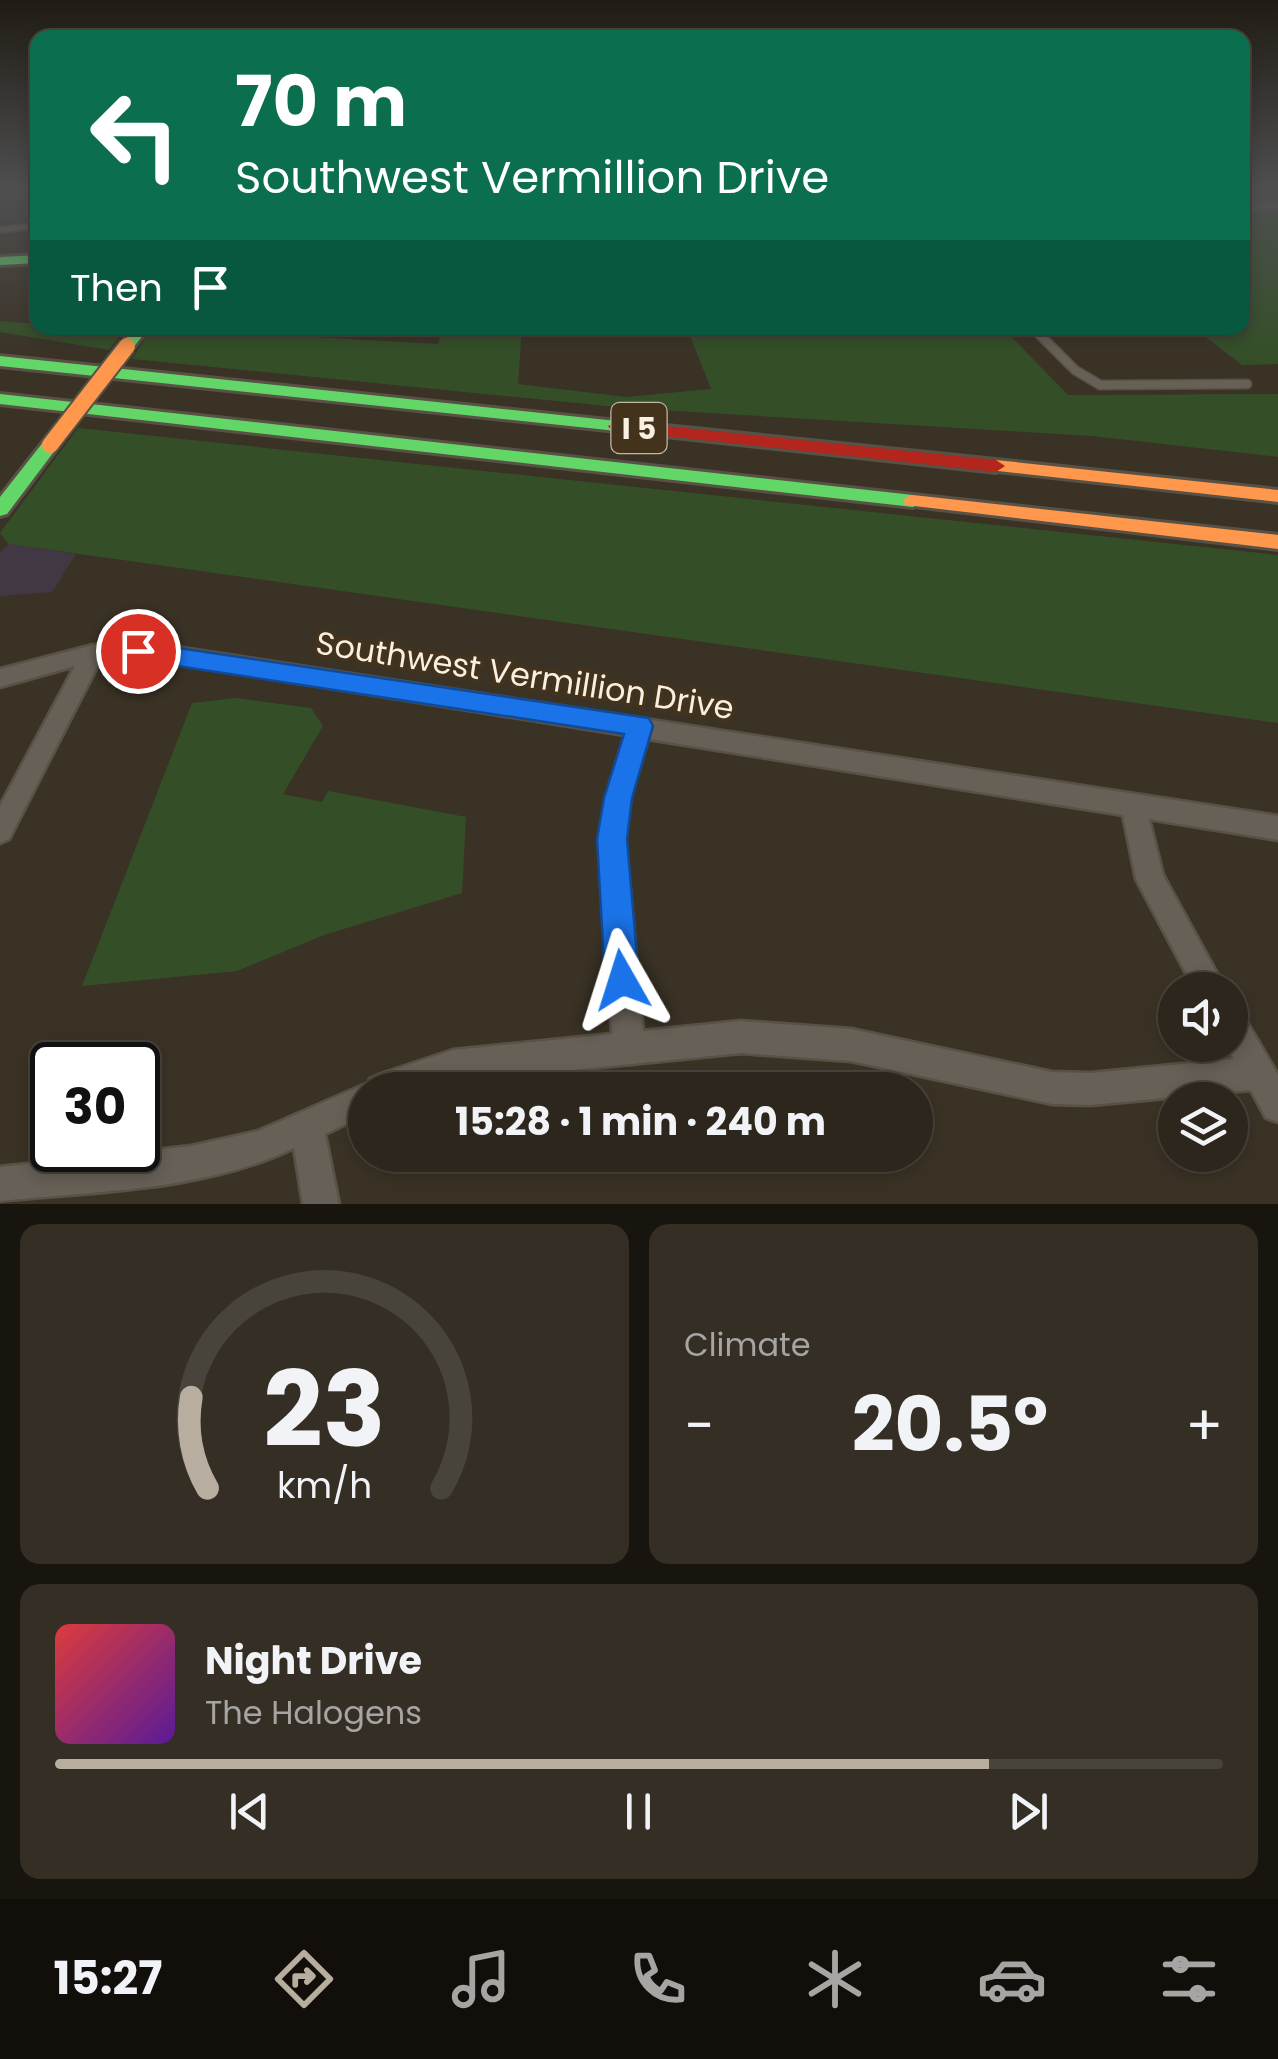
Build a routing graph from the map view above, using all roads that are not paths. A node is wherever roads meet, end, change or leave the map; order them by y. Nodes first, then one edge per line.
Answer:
1 (30, 260) edge
2 (0, 261) edge
3 (136, 335) edge
4 (1039, 335) edge
5 (0, 360) edge
6 (1247, 384) dead end
7 (0, 399) edge
8 (1278, 496) edge
9 (0, 510) edge
10 (1278, 542) edge
11 (92, 654) junction
12 (0, 678) edge
13 (640, 726) junction
14 (1133, 805) junction
15 (1278, 828) edge
16 (0, 831) edge
17 (1201, 972) edge
18 (629, 1048) junction
19 (1248, 1054) edge
20 (435, 1072) edge
21 (1259, 1073) junction
22 (348, 1106) edge
23 (1278, 1106) edge
24 (306, 1126) junction
25 (0, 1184) edge
26 (321, 1204) edge

1 - 2 main road
3 - 9 main road, bridge
4 - 6 lane
5 - 8 main road, I 5
7 - 10 main road, I 5
11 - 12 street, Southwest Vermillion Drive
11 - 13 street, Southwest Vermillion Drive
11 - 16 street
13 - 14 street, Southwest Vermillion Drive
13 - 18 street
14 - 15 street, Southwest Vermillion Drive
14 - 17 street
18 - 20 street
18 - 21 street
19 - 21 street
21 - 23 street
22 - 24 street
24 - 25 street
24 - 26 street

